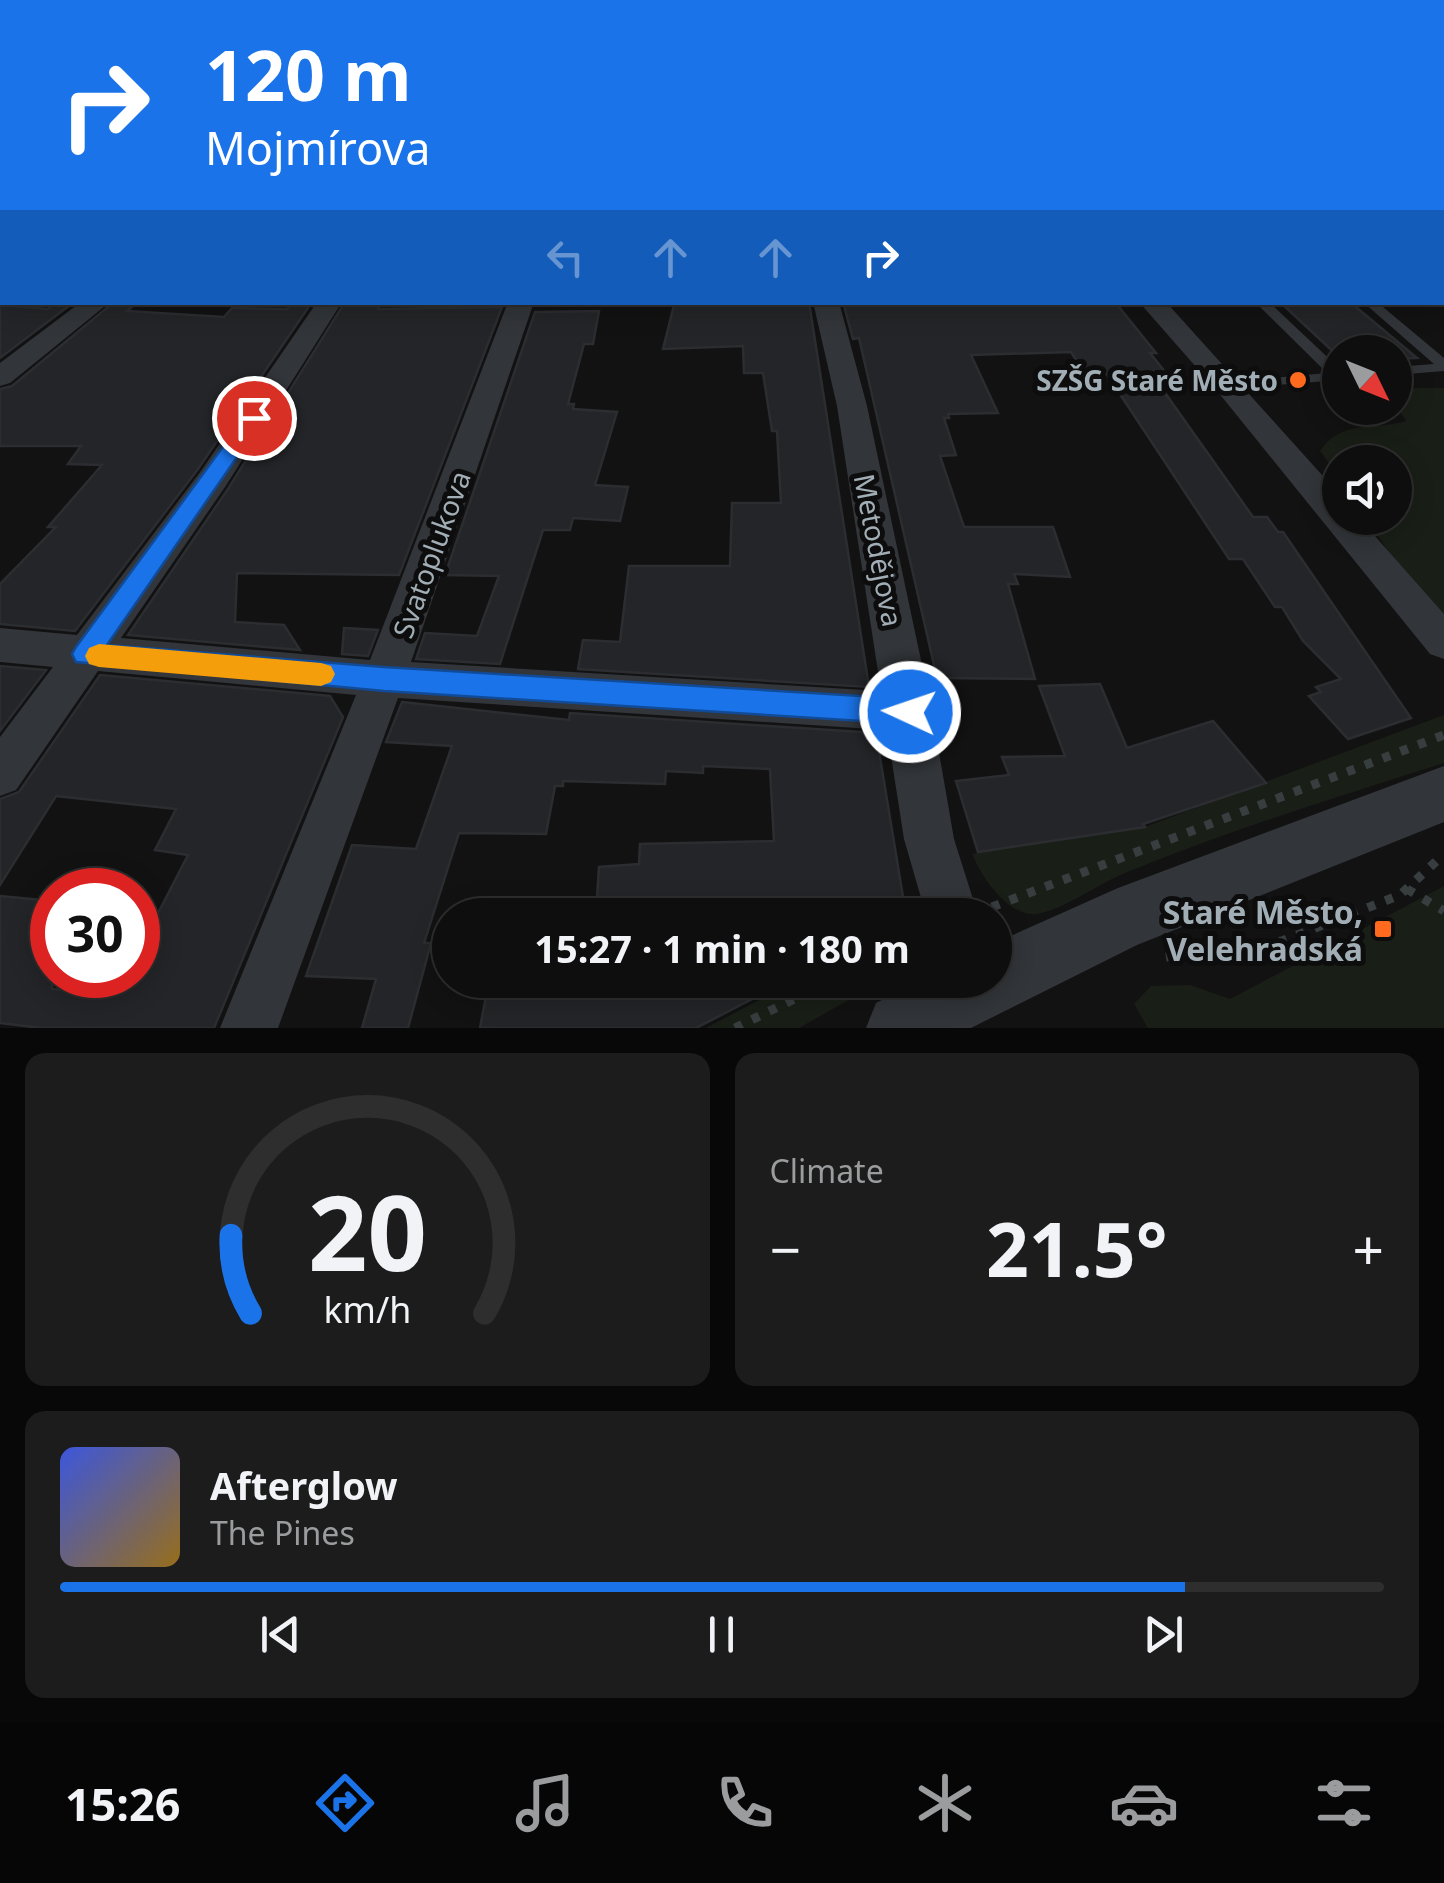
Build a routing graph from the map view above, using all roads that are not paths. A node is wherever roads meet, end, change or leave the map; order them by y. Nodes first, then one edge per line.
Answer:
1 (94, 305) edge
2 (328, 305) edge
3 (522, 305) edge
4 (827, 305) edge
5 (1153, 305) edge
6 (1264, 305) edge
7 (1373, 305) edge
8 (1322, 359) edge
9 (1444, 366) edge
10 (1412, 370) edge
11 (0, 377) edge
12 (1322, 378) edge
13 (1228, 386) junction
14 (1444, 642) edge
15 (0, 646) edge
16 (85, 654) junction
17 (384, 679) junction
18 (910, 712) junction
19 (0, 774) edge
20 (1444, 794) edge
21 (947, 898) edge
22 (1012, 970) edge
23 (957, 998) edge
24 (250, 1028) edge
25 (901, 1028) edge

1 - 11 street
2 - 16 street
3 - 17 street, Svatoplukova
4 - 18 street, Metodějova
5 - 13 street
6 - 8 lane
7 - 9 lane
9 - 10 lane
12 - 13 lane
13 - 14 street
15 - 16 street
16 - 17 street
16 - 19 street
17 - 18 street
17 - 24 street, Svatoplukova
18 - 21 street, Metodějova
20 - 22 street
23 - 25 street

